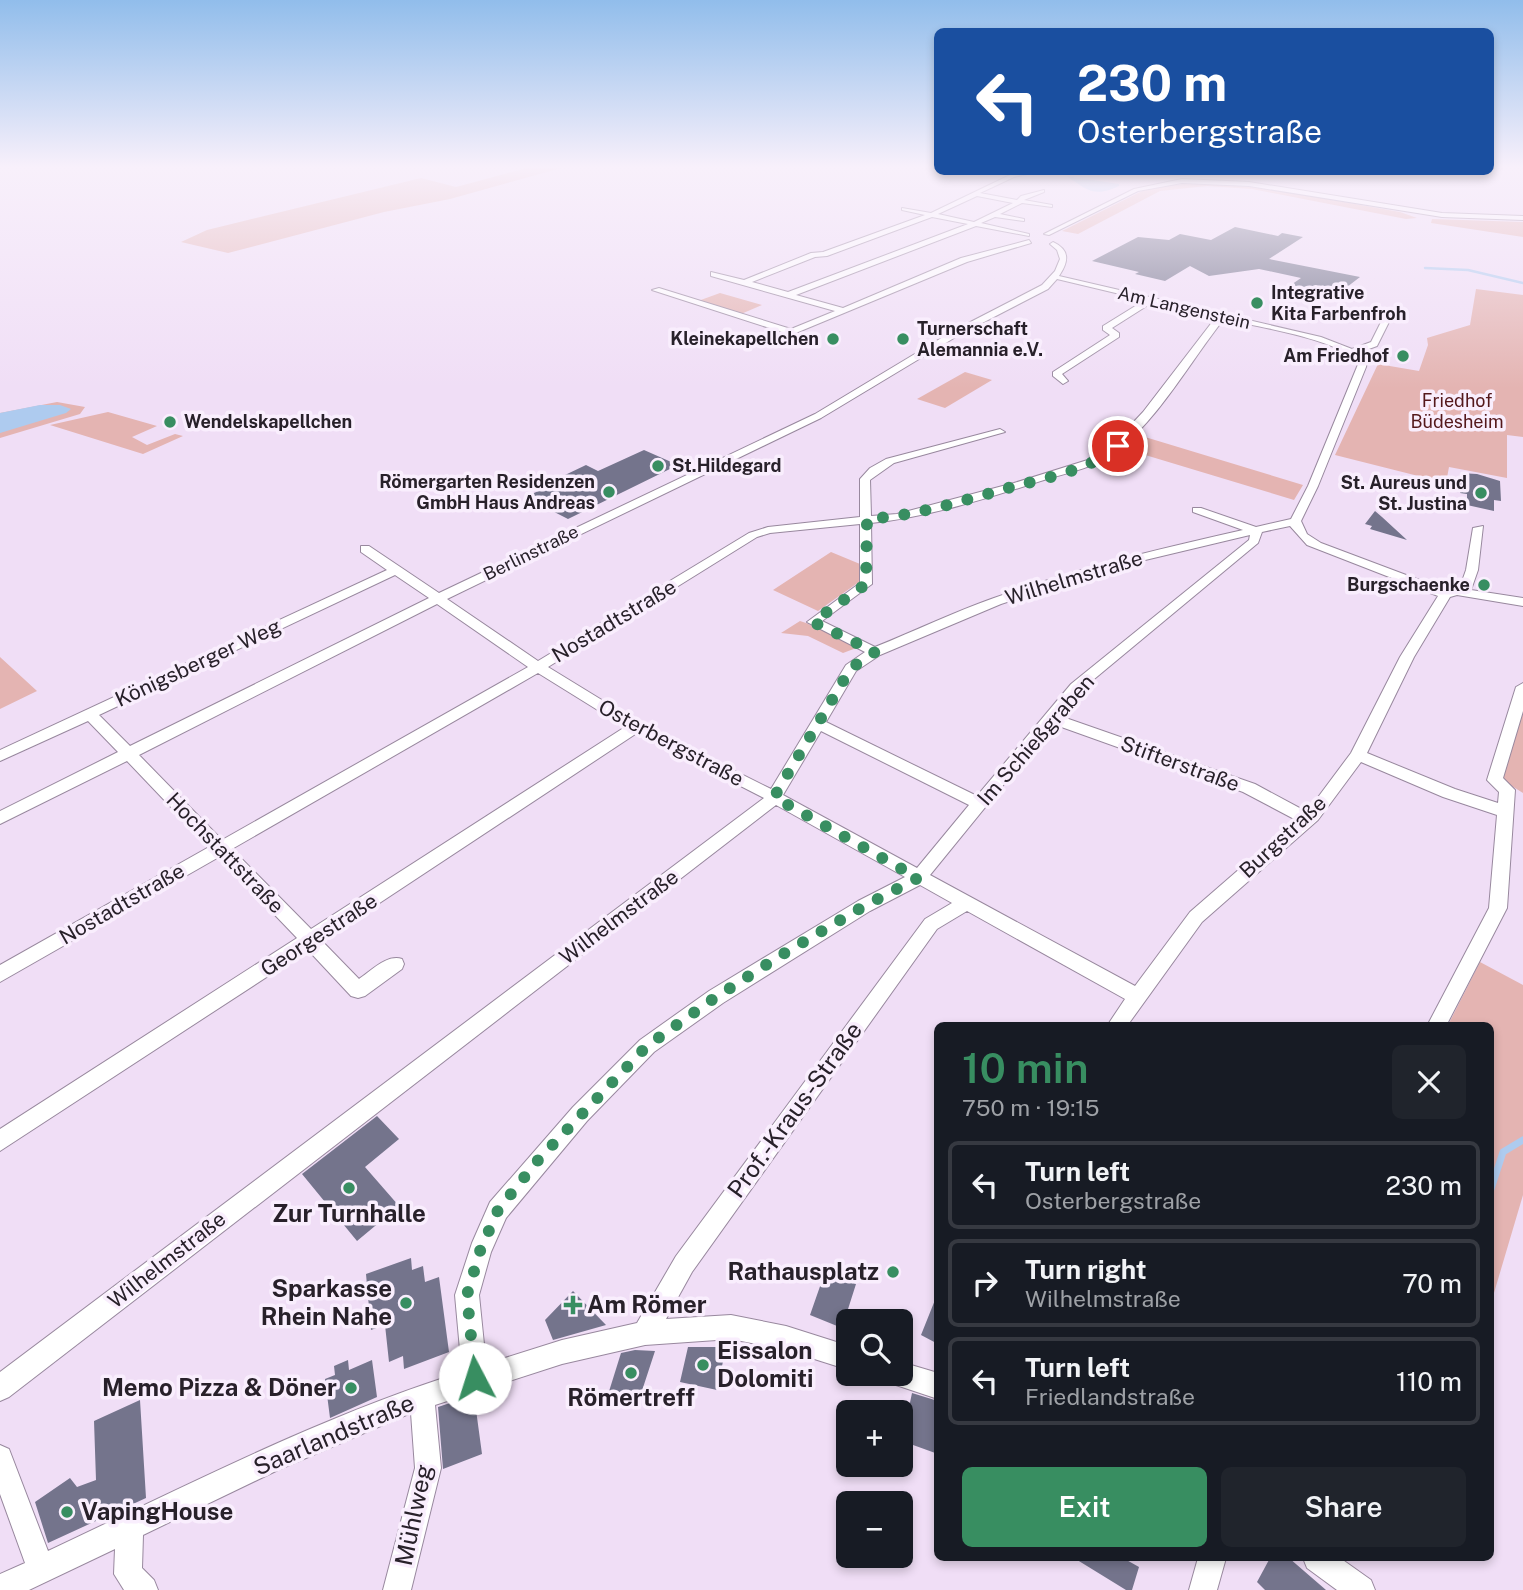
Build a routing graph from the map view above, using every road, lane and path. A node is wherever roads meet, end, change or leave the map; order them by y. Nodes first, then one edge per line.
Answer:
1 (865, 239) edge
2 (935, 239) edge
3 (1028, 239) edge
4 (1037, 239) edge
5 (1061, 239) edge
6 (1034, 241) junction
7 (1053, 244) junction
8 (714, 274) dead end
9 (1056, 277) junction
10 (744, 283) junction
11 (656, 290) dead end
12 (788, 295) junction
13 (1151, 300) junction
14 (842, 310) junction
15 (1221, 317) junction
16 (1386, 320) dead end
17 (1099, 333) junction
18 (1101, 345) junction
19 (1352, 352) junction
20 (1063, 381) dead end
21 (1000, 432) dead end
22 (1197, 510) dead end
23 (867, 519) junction
24 (1295, 520) junction
25 (1479, 528) dead end
26 (1263, 530) junction
27 (1318, 546) junction
28 (365, 550) dead end
29 (397, 570) junction
30 (1451, 592) junction
31 (437, 599) junction
32 (1523, 602) edge
33 (875, 652) junction
34 (538, 667) junction
35 (1523, 687) edge
36 (90, 714) junction
37 (1051, 718) junction
38 (819, 724) junction
39 (636, 727) junction
40 (130, 753) junction
41 (1358, 755) junction
42 (0, 756) edge
43 (774, 797) junction
44 (980, 804) junction
45 (1507, 812) junction
46 (0, 818) edge
47 (1307, 819) junction
48 (220, 848) junction
49 (918, 878) junction
50 (965, 904) junction
51 (310, 941) junction
52 (394, 964) dead end
53 (0, 974) edge
54 (1136, 996) junction
55 (1119, 1022) edge
56 (1438, 1022) edge
57 (0, 1141) edge
58 (645, 1334) junction
59 (836, 1354) edge
60 (475, 1378) junction
61 (913, 1378) edge
62 (934, 1385) edge
63 (0, 1388) edge
64 (422, 1397) junction
65 (0, 1458) edge
66 (129, 1529) junction
67 (1211, 1561) edge
68 (1321, 1561) edge
69 (41, 1569) junction
70 (0, 1589) edge
71 (144, 1590) edge
72 (397, 1590) edge
73 (1203, 1590) edge
74 (1361, 1590) edge

1 - 10 street
2 - 12 street
3 - 6 street
4 - 6 street
5 - 7 street
6 - 7 street
6 - 14 street
7 - 9 street
8 - 10 street
9 - 13 street, Am Langenstein
9 - 31 street, Berlinstraße
10 - 12 street
11 - 14 street
12 - 14 street
13 - 15 street, Am Langenstein
13 - 17 street
15 - 19 street, Am Langenstein
15 - 23 street, Nostadtstraße
16 - 19 street
17 - 18 street
17 - 18 street
18 - 20 street
19 - 24 street
21 - 23 street
22 - 26 street
23 - 33 street
23 - 34 street, Nostadtstraße
24 - 26 street, Wilhelmstraße
24 - 27 street
25 - 30 street, Burgstraße
26 - 27 street
26 - 33 street, Wilhelmstraße
26 - 37 street, Im Schießgraben
27 - 30 street
28 - 29 street, Osterbergstraße
29 - 31 street, Osterbergstraße
29 - 36 street, Königsberger Weg
30 - 32 street
30 - 41 street, Burgstraße
31 - 34 street, Osterbergstraße
31 - 40 street, Berlinstraße
33 - 38 street, Wilhelmstraße
34 - 39 street, Osterbergstraße
34 - 48 street, Nostadtstraße
35 - 45 street
36 - 40 street, Hochstattstraße
36 - 42 street, Königsberger Weg
37 - 44 street, Im Schießgraben
37 - 47 street, Stifterstraße
38 - 43 street, Wilhelmstraße
38 - 44 street
39 - 43 street, Osterbergstraße
39 - 51 street, Georgestraße
40 - 46 street, Berlinstraße
40 - 48 street, Hochstattstraße
41 - 45 street
41 - 47 street, Burgstraße
43 - 49 street, Osterbergstraße
43 - 63 street, Wilhelmstraße
44 - 49 street, Im Schießgraben
45 - 56 street
47 - 54 street, Burgstraße
48 - 51 street, Hochstattstraße
48 - 53 street, Nostadtstraße
49 - 50 street, Osterbergstraße
49 - 60 street
50 - 54 street, Osterbergstraße
50 - 58 street, Prof.-Kraus-Straße
51 - 52 street, Hochstattstraße
51 - 57 street, Georgestraße
54 - 55 street, Burgstraße
58 - 59 street, Saarlandstraße
58 - 60 street, Saarlandstraße
60 - 64 street, Saarlandstraße
61 - 62 street
64 - 66 street, Saarlandstraße
64 - 72 street, Mühlweg
65 - 69 street
66 - 69 street, Saarlandstraße
66 - 71 street
67 - 73 street
68 - 74 street
69 - 70 street, Saarlandstraße

